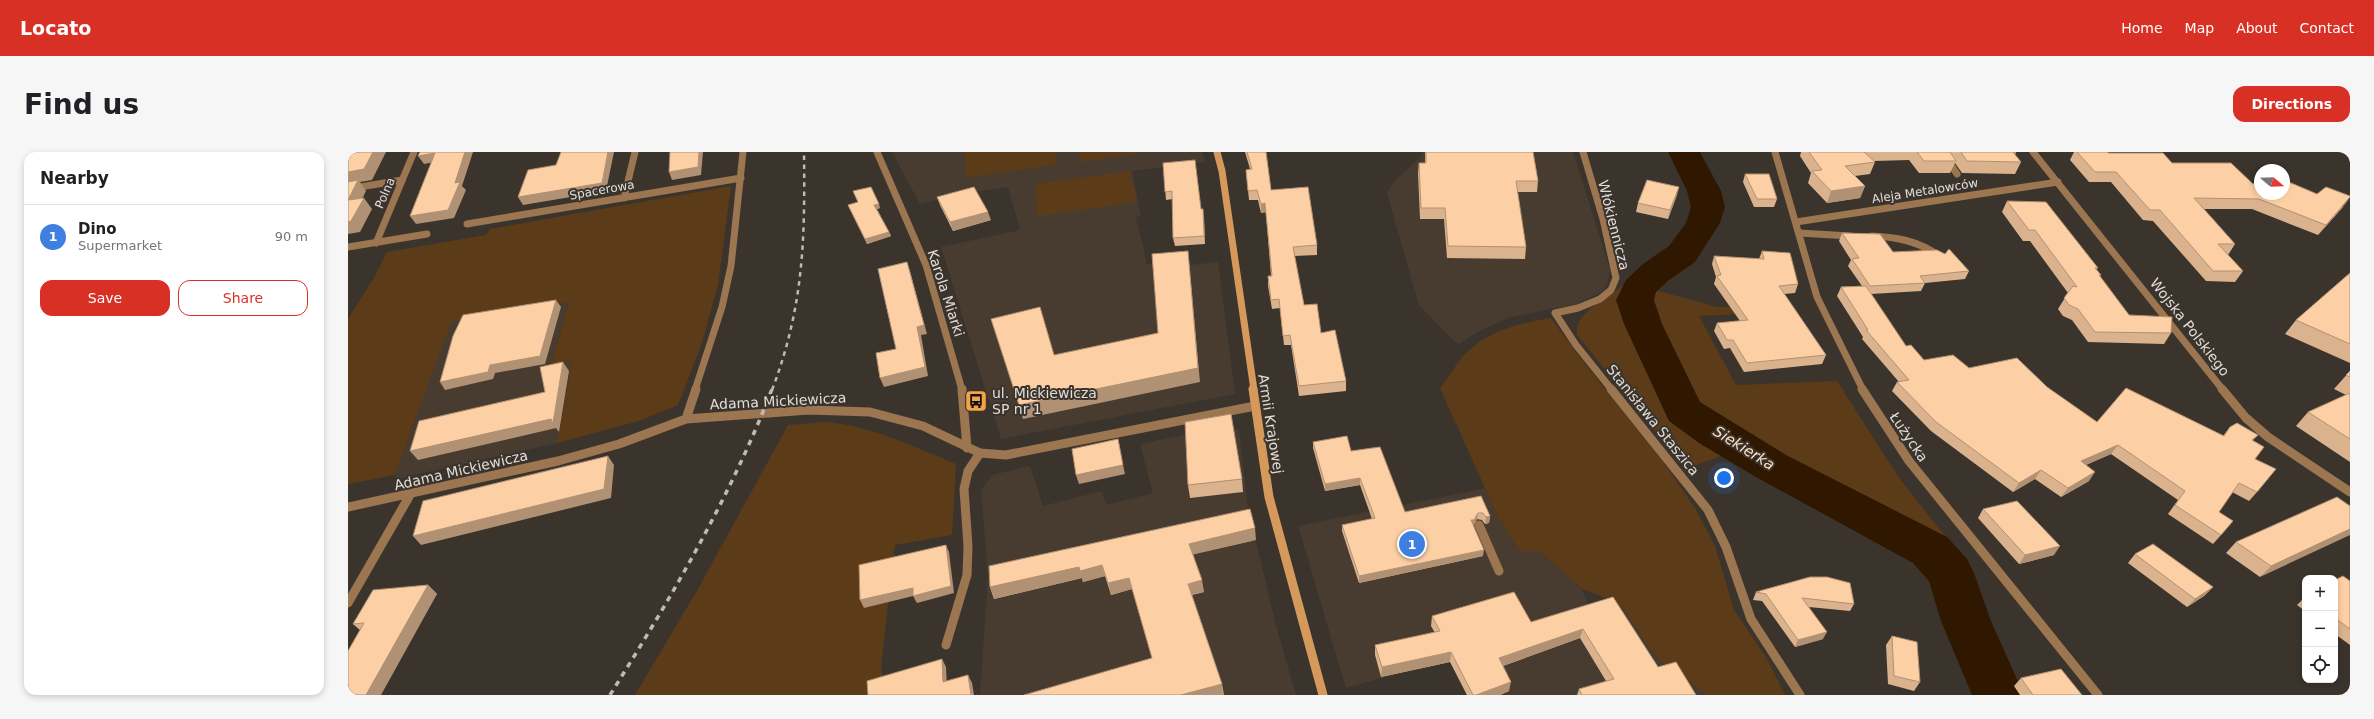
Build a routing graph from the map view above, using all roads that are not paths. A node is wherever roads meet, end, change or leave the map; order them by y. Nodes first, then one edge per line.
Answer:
1 (414, 152) edge
2 (635, 152) edge
3 (743, 152) edge
4 (877, 152) edge
5 (1217, 152) edge
6 (1582, 152) edge
7 (1775, 152) edge
8 (1942, 152) edge
9 (2033, 152) edge
10 (1957, 174) edge
11 (741, 178) junction
12 (402, 180) junction
13 (2058, 182) junction
14 (348, 189) edge
15 (1958, 197) junction
16 (624, 198) junction
17 (1966, 204) dead end
18 (1898, 207) junction
19 (1904, 213) dead end
20 (1796, 222) junction
21 (466, 224) dead end
22 (1799, 233) junction
23 (427, 234) dead end
24 (1855, 236) edge
25 (1863, 236) edge
26 (376, 243) junction
27 (348, 247) edge
28 (1940, 257) edge
29 (1555, 314) joint
30 (1255, 406) junction
31 (686, 419) junction
32 (967, 448) junction
33 (980, 453) junction
34 (2350, 492) edge
35 (410, 495) junction
36 (348, 507) edge
37 (1479, 525) dead end
38 (1499, 571) dead end
39 (348, 603) edge
40 (946, 645) dead end
41 (1323, 695) edge
42 (1800, 695) edge
43 (2098, 695) edge

1 - 12 street, Polna
2 - 16 street
3 - 11 street
4 - 32 street, Karola Miarki
5 - 30 main road, Armii Krajowej
6 - 29 street, Włókiennicza
7 - 20 street, Łużycka
8 - 10 street
9 - 13 street, Wojska Polskiego
11 - 16 street, Spacerowa
11 - 31 street
12 - 14 street
12 - 26 street, Polna
13 - 15 street, Aleja Metalowców
13 - 34 street, Wojska Polskiego
15 - 17 street
15 - 18 street, Aleja Metalowców
16 - 21 street, Spacerowa
18 - 19 street
18 - 20 street, Aleja Metalowców
20 - 22 street, Łużycka
22 - 24 street
22 - 43 street, Łużycka
23 - 26 street
25 - 28 street
26 - 27 street
29 - 42 street, Stanisława Staszica
30 - 33 street, Adama Mickiewicza
30 - 41 main road, Armii Krajowej
31 - 32 street, Adama Mickiewicza
31 - 35 street, Adama Mickiewicza
32 - 33 street, Adama Mickiewicza
33 - 40 street
35 - 36 street, Adama Mickiewicza
35 - 39 street
37 - 38 street

